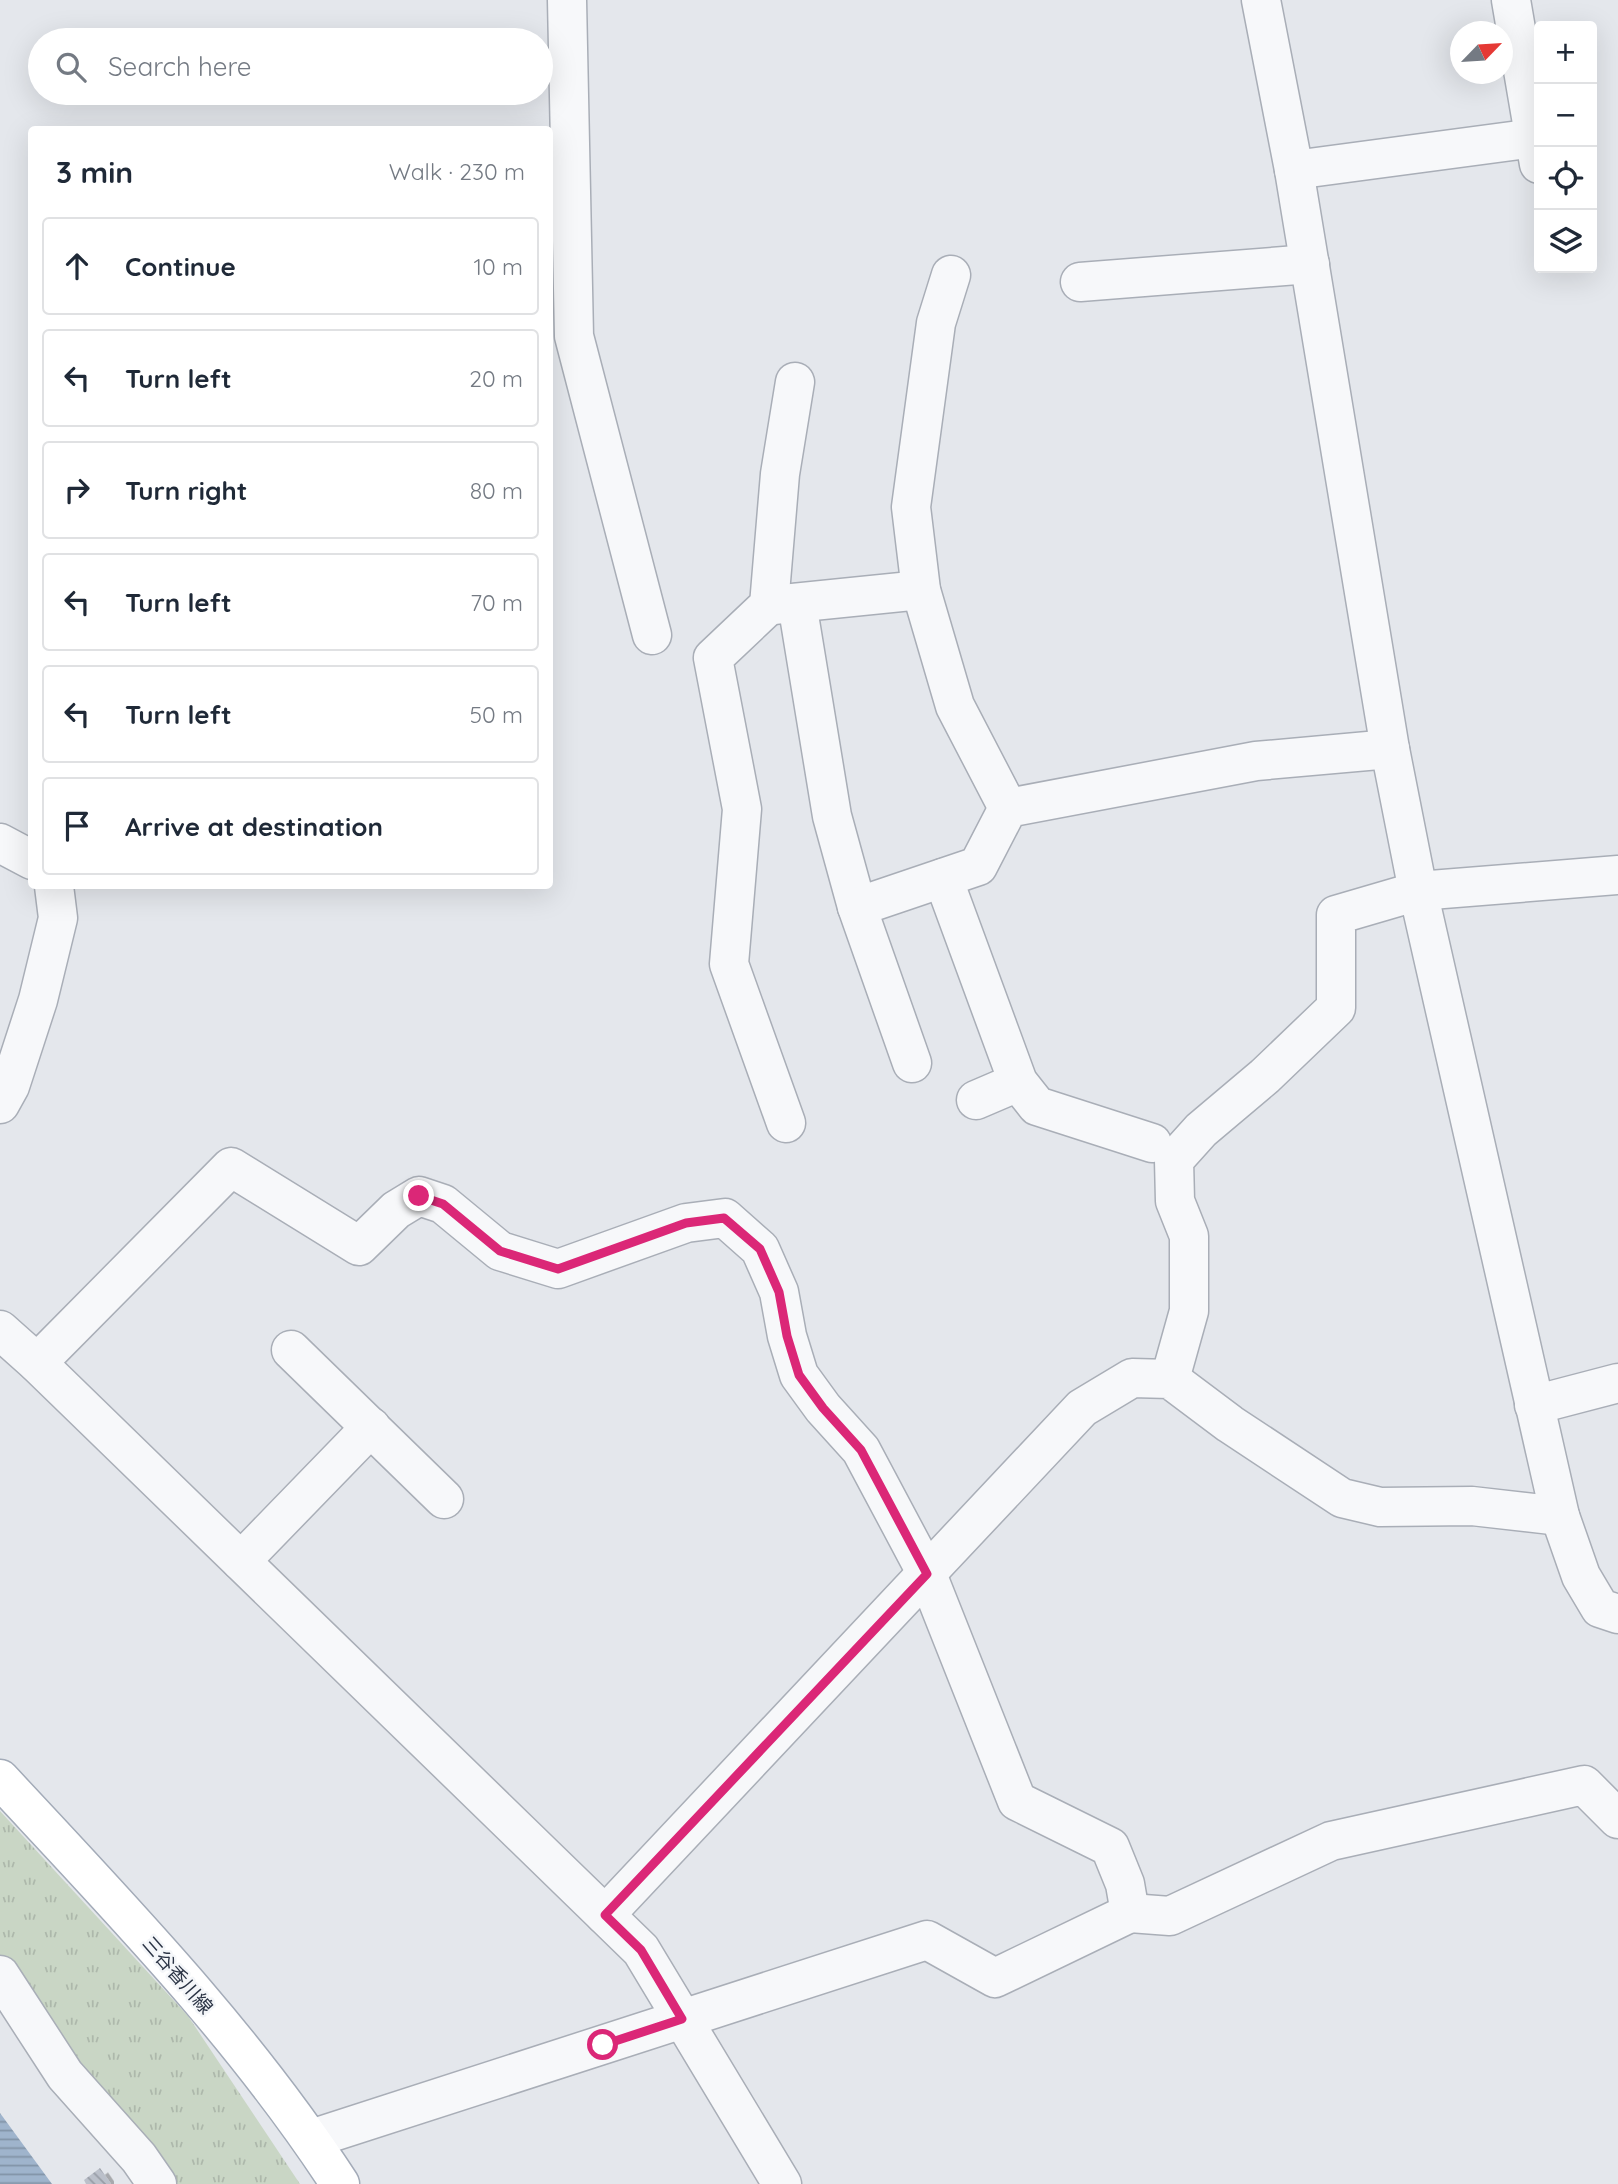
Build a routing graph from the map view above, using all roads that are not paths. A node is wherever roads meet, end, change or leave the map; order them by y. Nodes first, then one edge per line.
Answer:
1 (566, 0) edge
2 (1261, 0) edge
3 (1511, 0) edge
4 (1536, 147) edge
5 (1534, 151) edge
6 (1294, 170) junction
7 (1310, 264) junction
8 (951, 275) dead end
9 (1080, 282) dead end
10 (562, 339) edge
11 (795, 382) dead end
12 (921, 590) junction
13 (783, 604) junction
14 (652, 635) dead end
15 (1390, 749) junction
16 (1008, 808) junction
17 (0, 843) edge
18 (28, 858) edge
19 (1618, 875) edge
20 (943, 878) junction
21 (54, 889) edge
22 (1418, 891) junction
23 (857, 908) junction
24 (912, 1063) dead end
25 (1018, 1082) junction
26 (976, 1100) dead end
27 (0, 1104) edge
28 (786, 1122) dead end
29 (1152, 1143) dead end
30 (0, 1330) edge
31 (291, 1350) dead end
32 (37, 1363) junction
33 (1170, 1379) junction
34 (1618, 1383) edge
35 (1534, 1405) junction
36 (371, 1427) junction
37 (444, 1499) dead end
38 (1560, 1517) junction
39 (241, 1561) junction
40 (927, 1574) junction
41 (1618, 1614) edge
42 (0, 1779) edge
43 (1618, 1819) edge
44 (1130, 1913) junction
45 (605, 1915) junction
46 (0, 1975) edge
47 (682, 2019) junction
48 (311, 2139) junction
49 (157, 2184) edge
50 (340, 2184) edge
51 (782, 2184) edge

1 - 10 street
2 - 6 street
3 - 4 street
5 - 6 street
6 - 7 street
7 - 9 street
7 - 15 street
8 - 12 street
10 - 14 street
11 - 13 street
12 - 13 street
12 - 16 street
13 - 23 street
13 - 28 street
15 - 16 street
15 - 22 street
16 - 20 street
17 - 18 street
19 - 22 street
20 - 23 street
20 - 25 street
21 - 27 street
22 - 33 street
22 - 35 street
23 - 24 street
25 - 26 street
25 - 29 street
30 - 32 street
31 - 36 street
32 - 39 street
32 - 40 street
33 - 38 street
33 - 40 street
34 - 35 street
35 - 38 street
36 - 37 street
36 - 39 street
38 - 41 street
39 - 45 street
40 - 44 street
40 - 45 street
42 - 48 main road, 三谷香川線
43 - 44 street
44 - 47 street
45 - 47 street
46 - 49 street
47 - 48 street
47 - 51 street
48 - 50 main road, 三谷香川線

